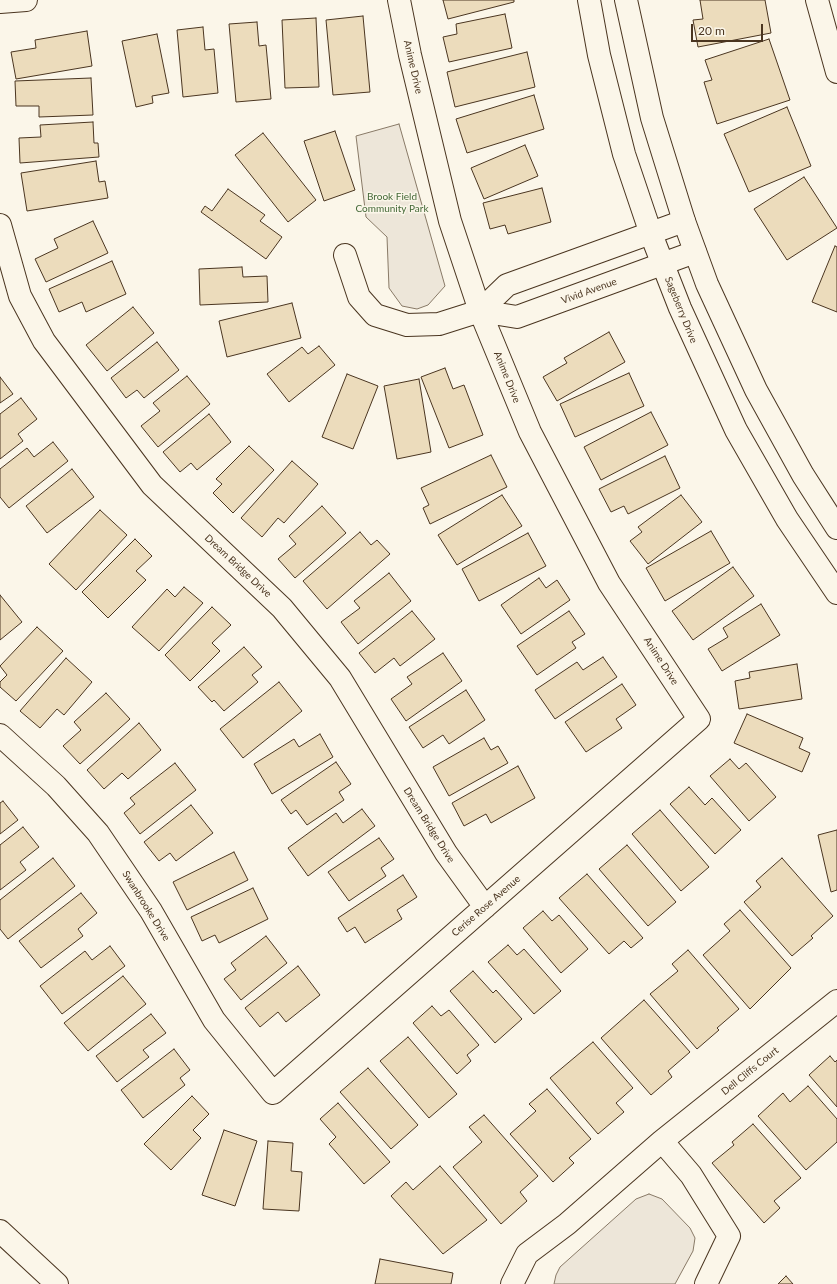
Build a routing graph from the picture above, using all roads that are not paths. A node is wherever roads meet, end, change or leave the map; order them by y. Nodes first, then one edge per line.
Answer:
1 (26, 0) edge
2 (399, 0) edge
3 (589, 0) edge
4 (626, 0) edge
5 (817, 0) edge
6 (0, 2) edge
7 (837, 72) edge
8 (684, 221) junction
9 (0, 225) edge
10 (651, 234) junction
11 (695, 252) junction
12 (345, 255) dead end
13 (663, 265) junction
14 (480, 310) junction
15 (837, 528) edge
16 (837, 593) edge
17 (699, 719) joint
18 (0, 735) edge
19 (485, 907) junction
20 (837, 1001) edge
21 (273, 1093) joint
22 (662, 1141) junction
23 (0, 1231) edge
24 (57, 1284) edge
25 (512, 1284) edge
26 (706, 1284) edge

1 - 6 main road
2 - 14 main road, Anime Drive
3 - 10 main road, Sageberry Drive
4 - 8 main road
5 - 7 main road
8 - 10 main road, Vivid Avenue
8 - 11 main road
9 - 19 main road, Dream Bridge Drive
10 - 13 main road, Sageberry Drive
10 - 14 main road, Vivid Avenue
11 - 13 main road, Vivid Avenue
11 - 15 main road
12 - 14 main road, Vivid Avenue
13 - 14 main road, Vivid Avenue
13 - 16 main road, Sageberry Drive
14 - 17 main road, Anime Drive
17 - 19 main road, Cerise Rose Avenue
18 - 21 main road, Swanbrooke Drive
19 - 21 main road, Cerise Rose Avenue
20 - 22 main road, Dell Cliffs Court
22 - 25 main road, Dell Cliffs Court
22 - 26 main road
23 - 24 main road

